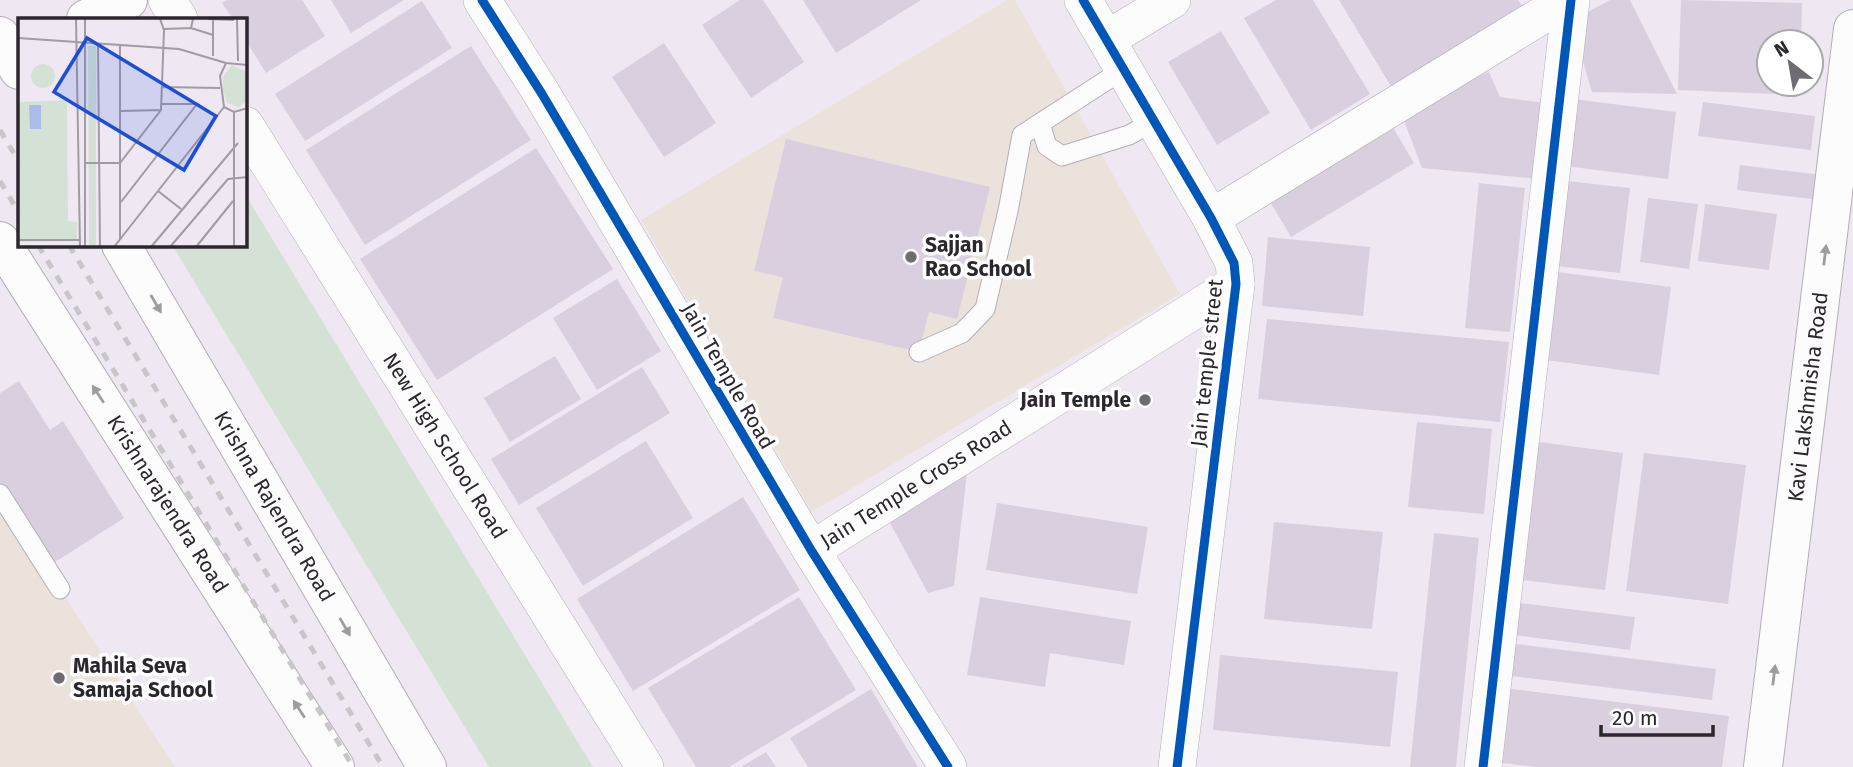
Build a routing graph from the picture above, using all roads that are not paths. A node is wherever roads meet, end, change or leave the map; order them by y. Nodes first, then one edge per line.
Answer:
1 (128, 0) edge
2 (167, 0) edge
3 (482, 0) edge
4 (1083, 0) edge
5 (1172, 0) edge
6 (1569, 0) edge
7 (88, 18) edge
8 (178, 18) edge
9 (1853, 29) edge
10 (1115, 54) junction
11 (1153, 122) junction
12 (1040, 124) junction
13 (247, 128) edge
14 (1211, 218) junction
15 (0, 241) edge
16 (122, 247) edge
17 (1236, 284) junction
18 (919, 352) dead end
19 (0, 494) edge
20 (811, 550) junction
21 (60, 589) dead end
22 (335, 767) edge
23 (427, 767) edge
24 (645, 767) edge
25 (948, 767) edge
26 (1177, 767) edge
27 (1483, 767) edge
28 (1763, 767) edge

1 - 7 main road
2 - 8 street
3 - 20 street, Jain Temple Road
4 - 10 street, Jain temple street
5 - 10 street
6 - 14 street
6 - 27 street
28 -> 9 main road, Kavi Lakshmisha Road
10 - 11 street, Jain temple street
10 - 12 lane
11 - 12 lane
11 - 14 street, Jain temple street
12 - 18 lane
13 - 24 street, New High School Road
14 - 17 street, Jain temple street
22 -> 15 main road, Krishnarajendra Road
16 -> 23 main road, Krishna Rajendra Road
17 - 20 street, Jain Temple Cross Road
17 - 26 street, Jain temple street
19 - 21 lane
20 - 25 street, Jain Temple Road

